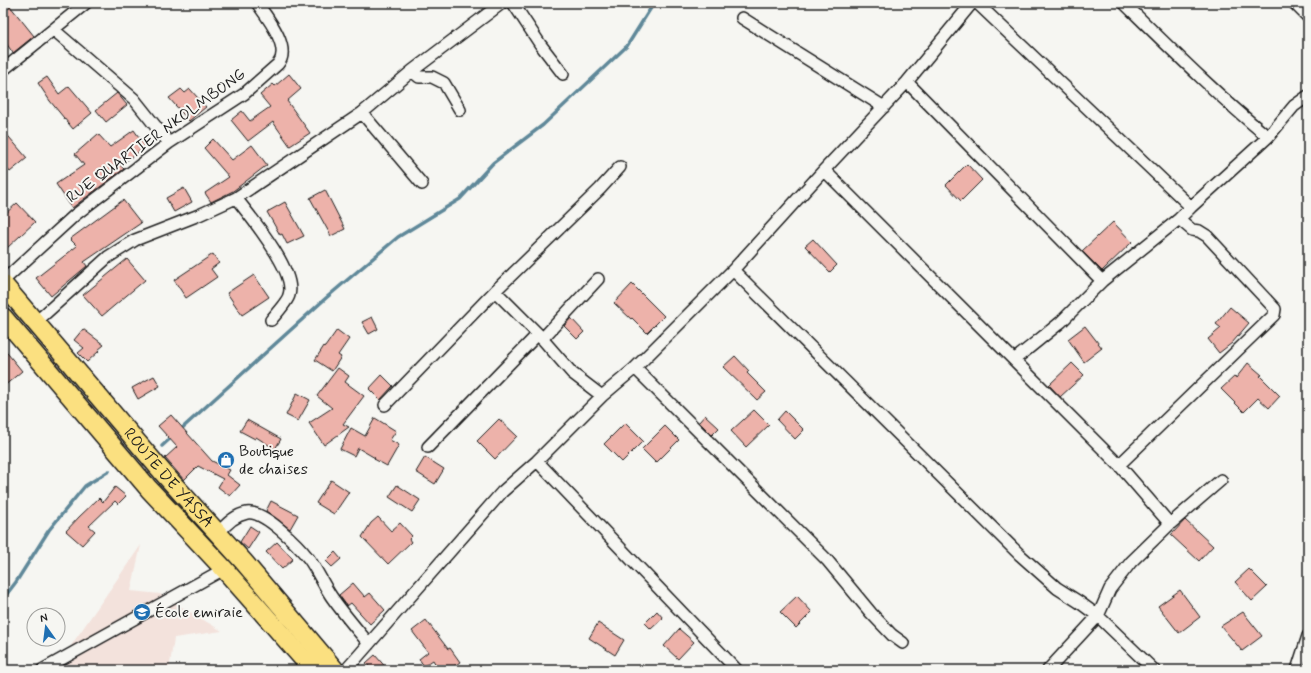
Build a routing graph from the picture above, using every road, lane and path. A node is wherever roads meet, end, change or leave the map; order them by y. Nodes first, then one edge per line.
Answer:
1 (86, 3) edge
2 (257, 3) edge
3 (502, 3) edge
4 (513, 3) edge
5 (972, 3) edge
6 (977, 3) edge
7 (1124, 3) edge
8 (1294, 3) edge
9 (742, 18) dead end
10 (1308, 18) edge
11 (54, 30) junction
12 (3, 70) edge
13 (412, 70) junction
14 (563, 74) dead end
15 (907, 82) junction
16 (1308, 96) edge
17 (884, 107) junction
18 (460, 110) dead end
19 (362, 113) junction
20 (1268, 137) junction
21 (169, 143) junction
22 (620, 167) dead end
23 (824, 170) junction
24 (422, 184) dead end
25 (236, 198) junction
26 (1191, 206) junction
27 (1179, 219) junction
28 (734, 270) junction
29 (598, 279) dead end
30 (1102, 282) junction
31 (3, 283) edge
32 (495, 291) junction
33 (3, 317) edge
34 (270, 320) dead end
35 (36, 322) junction
36 (540, 336) junction
37 (1014, 360) junction
38 (636, 368) junction
39 (602, 396) junction
40 (385, 405) dead end
41 (428, 448) dead end
42 (537, 461) junction
43 (1119, 465) junction
44 (1221, 480) dead end
45 (1170, 524) junction
46 (218, 534) junction
47 (224, 569) junction
48 (1098, 616) junction
49 (1308, 636) edge
50 (903, 643) dead end
51 (369, 644) junction
52 (42, 670) edge
53 (313, 670) edge
54 (335, 670) edge
55 (346, 670) edge
56 (737, 670) edge
57 (1048, 670) edge
58 (1154, 670) edge
59 (1297, 670) edge

1 - 11 street
2 - 21 street, RUE QUARTIER NKOLMBONG
3 - 13 street
4 - 14 street
5 - 15 street
6 - 26 street
7 - 20 street
8 - 10 street
9 - 17 street
11 - 12 street
11 - 21 street
13 - 18 street
13 - 19 street
15 - 17 street
15 - 30 street
16 - 20 street
17 - 23 street
19 - 24 street
19 - 25 street
20 - 26 street
21 - 31 street, RUE QUARTIER NKOLMBONG
22 - 32 street
23 - 28 street
23 - 37 street
25 - 34 street
25 - 35 street
26 - 27 street
27 - 30 street
27 - 43 street
28 - 38 street
28 - 48 street
29 - 36 street
30 - 37 street
31 - 35 main road, ROUTE DE YASSA
32 - 36 street
32 - 40 street
33 - 47 main road, ROUTE DE YASSA
35 - 46 main road, ROUTE DE YASSA
36 - 39 street
36 - 41 street
37 - 43 street
38 - 39 street
38 - 50 street
39 - 42 street
42 - 51 street
42 - 56 street
43 - 45 street
44 - 45 street
45 - 48 street
46 - 51 street
46 - 54 main road, ROUTE DE YASSA
47 - 52 street
47 - 53 main road, ROUTE DE YASSA
48 - 57 street
48 - 58 street
49 - 59 street
51 - 55 street

